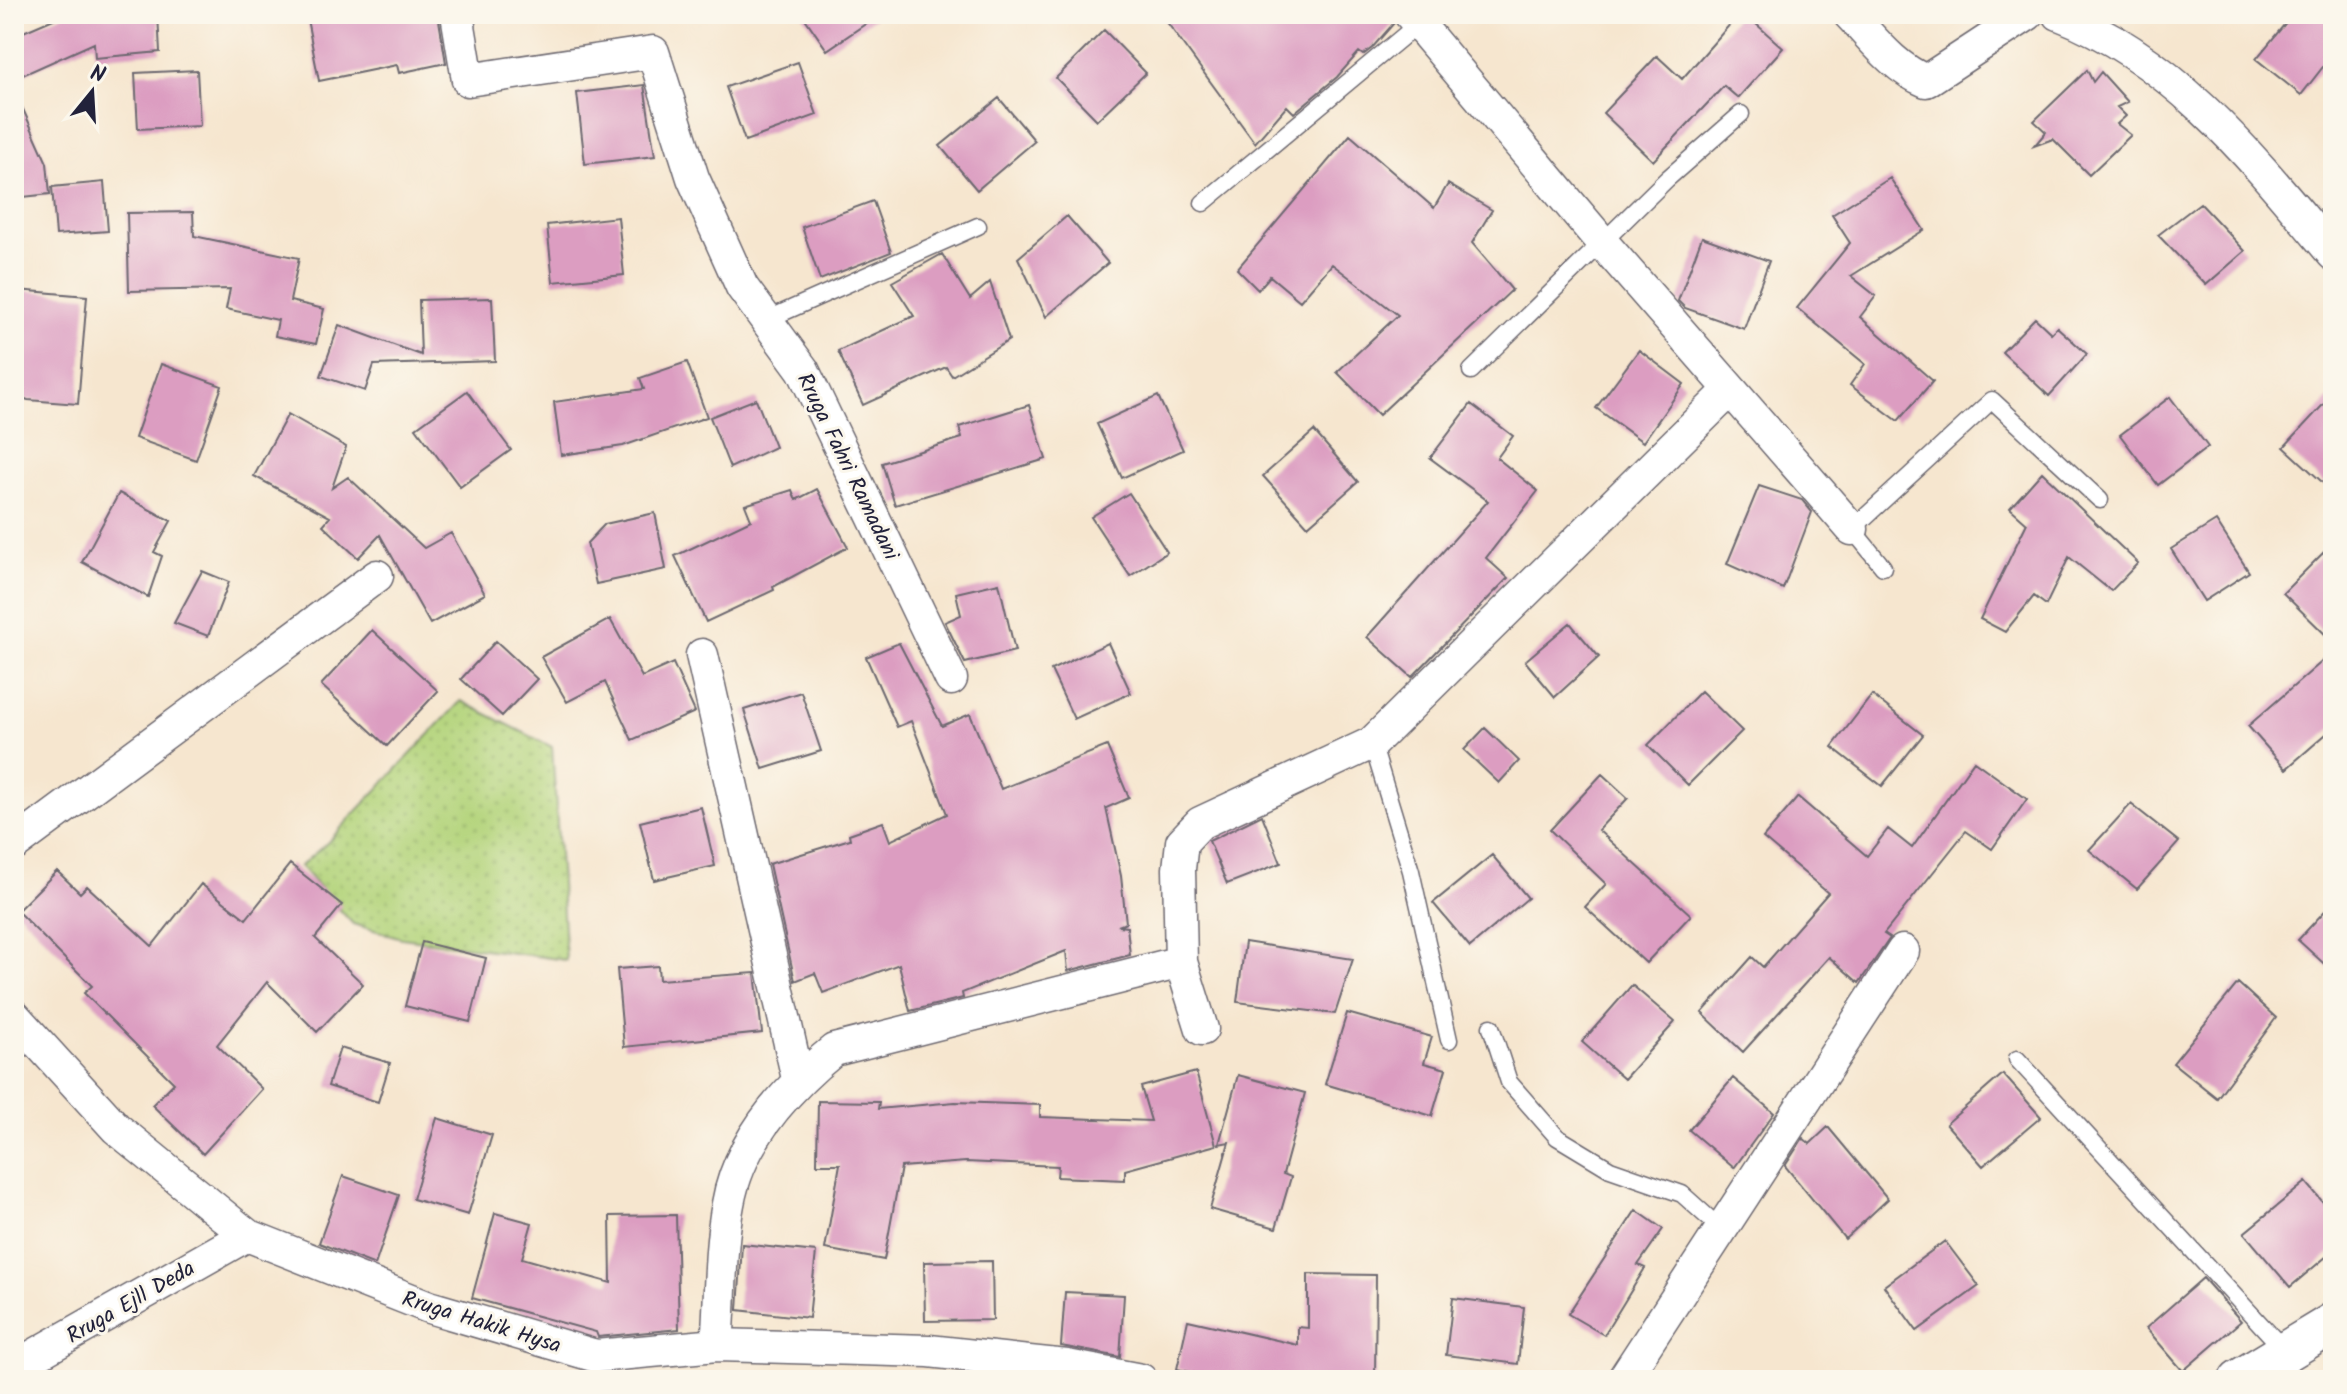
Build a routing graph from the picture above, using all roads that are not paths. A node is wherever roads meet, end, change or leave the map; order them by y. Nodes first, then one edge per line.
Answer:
1 (457, 14) edge
2 (1849, 14) edge
3 (2028, 14) edge
4 (2059, 14) edge
5 (1414, 19) edge
6 (1741, 114) dead end
7 (1203, 203) dead end
8 (978, 226) dead end
9 (1601, 241) junction
10 (2333, 254) edge
11 (766, 320) junction
12 (1471, 371) dead end
13 (1730, 390) junction
14 (2100, 500) dead end
15 (1852, 529) junction
16 (1883, 567) dead end
17 (377, 576) dead end
18 (702, 655) dead end
19 (951, 679) dead end
20 (1372, 743) junction
21 (14, 845) edge
22 (1903, 951) dead end
23 (1181, 962) junction
24 (14, 1016) edge
25 (1491, 1027) dead end
26 (1202, 1029) dead end
27 (1449, 1040) dead end
28 (2017, 1059) dead end
29 (798, 1079) junction
30 (1721, 1229) junction
31 (247, 1235) junction
32 (2333, 1323) edge
33 (717, 1345) junction
34 (2286, 1352) junction
35 (14, 1367) edge
36 (1141, 1380) edge
37 (1623, 1380) edge
38 (2239, 1380) edge

1 - 11 street, Rruga Fahri Ramadani
2 - 3 street
4 - 10 street
5 - 7 lane
5 - 9 street
6 - 9 lane
8 - 11 lane
9 - 12 lane
9 - 13 street
11 - 19 street, Rruga Fahri Ramadani
13 - 15 street
13 - 20 street
14 - 15 lane
15 - 16 lane
17 - 21 street
18 - 29 street
20 - 23 street
20 - 27 lane
22 - 30 street
23 - 26 street
23 - 29 street
24 - 31 street, Rruga Hakik Hysa
25 - 30 lane
28 - 34 lane
29 - 33 street
30 - 37 street
31 - 33 street, Rruga Hakik Hysa
31 - 35 street, Rruga Ejll Deda
32 - 34 street
33 - 36 street, Rruga Hakik Hysa
34 - 38 street

